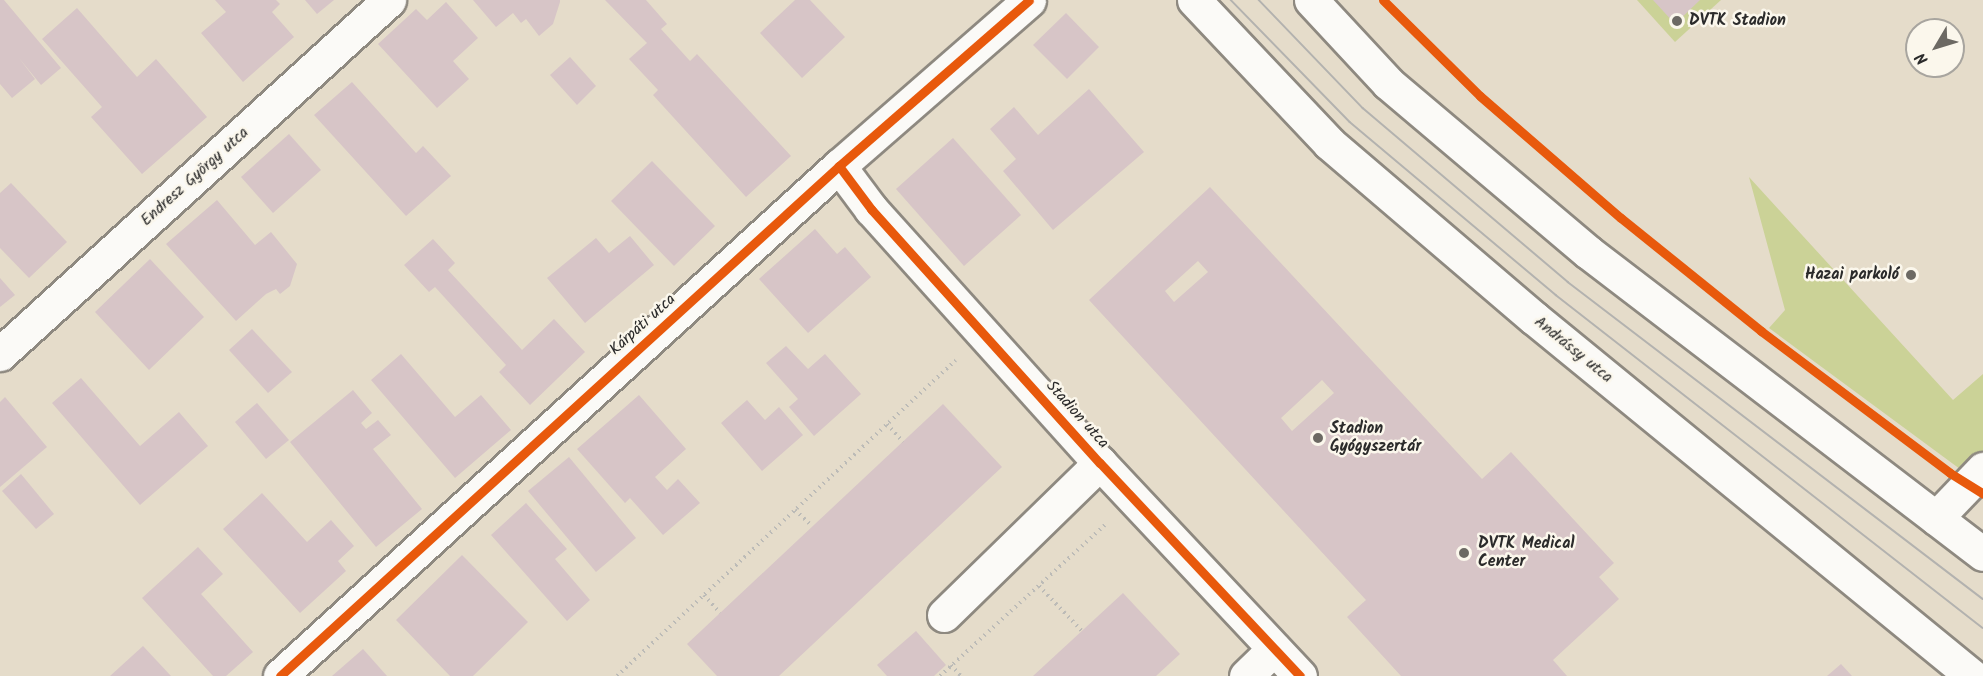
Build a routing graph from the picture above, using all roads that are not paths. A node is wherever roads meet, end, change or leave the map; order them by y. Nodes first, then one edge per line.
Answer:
1 (389, 0) edge
2 (1029, 0) edge
3 (1194, 0) edge
4 (1311, 0) edge
5 (839, 166) junction
6 (0, 354) edge
7 (1100, 463) junction
8 (1983, 469) edge
9 (1936, 518) junction
10 (1983, 554) edge
11 (944, 615) dead end
12 (1274, 649) junction
13 (280, 676) edge
14 (1246, 676) edge
15 (1300, 676) edge
16 (1972, 676) edge

1 - 6 street, Endresz György utca
2 - 5 street, Kárpáti utca
3 - 16 street, Andrássy utca
4 - 9 street
5 - 7 street, Stadion utca
5 - 13 street, Kárpáti utca
7 - 11 street, Stadion utca
7 - 12 street, Stadion utca
8 - 9 street
9 - 10 street
12 - 14 street
12 - 15 street, Stadion utca

